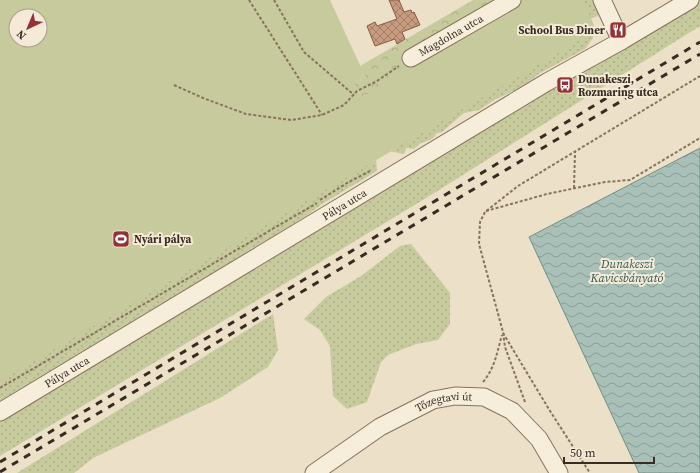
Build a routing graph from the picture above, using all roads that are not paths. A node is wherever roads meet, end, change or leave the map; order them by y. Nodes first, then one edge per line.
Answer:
1 (512, 0) edge
2 (602, 0) edge
3 (690, 0) edge
4 (622, 41) junction
5 (411, 58) road end
6 (0, 412) edge
7 (314, 473) edge
8 (559, 473) edge

1 - 5 street, Magdolna utca
2 - 4 street
3 - 4 street, Pálya utca
4 - 6 street, Pálya utca
7 - 8 street, Tőzegtavi út

